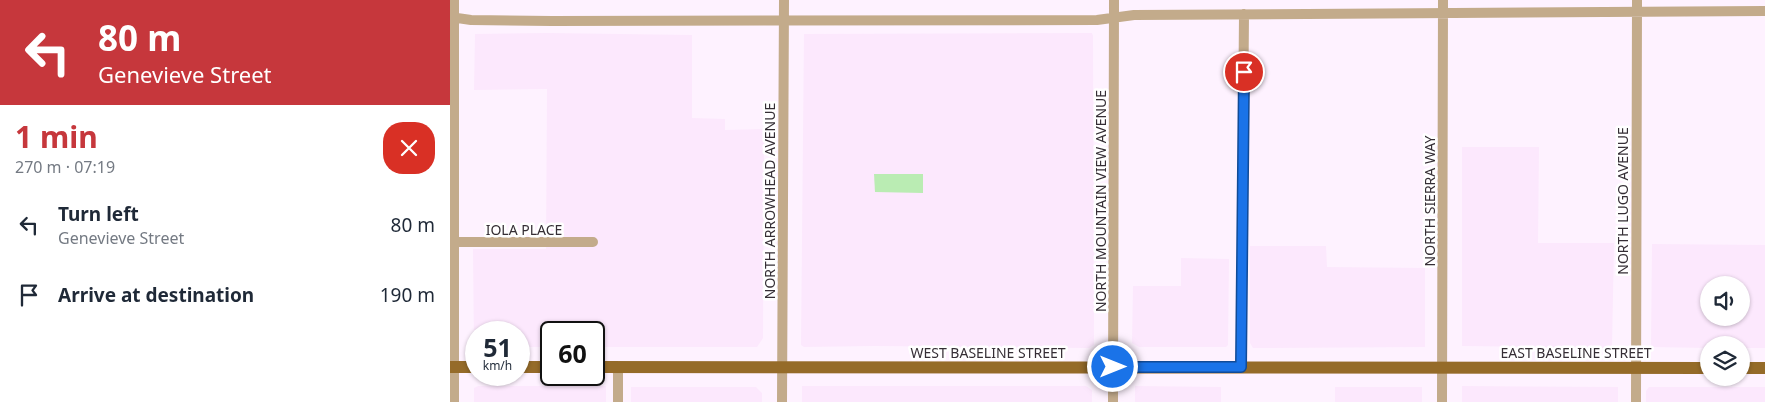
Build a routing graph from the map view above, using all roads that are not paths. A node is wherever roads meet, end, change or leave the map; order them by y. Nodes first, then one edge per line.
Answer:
1 (454, 0) edge
2 (784, 0) edge
3 (1114, 0) edge
4 (1443, 0) edge
5 (1636, 0) edge
6 (1765, 11) edge
7 (1443, 12) junction
8 (1637, 12) junction
9 (1244, 14) junction
10 (452, 17) edge
11 (1114, 18) junction
12 (784, 20) junction
13 (454, 242) junction
14 (593, 242) dead end
15 (452, 367) edge
16 (465, 367) edge
17 (605, 367) edge
18 (618, 367) junction
19 (782, 367) junction
20 (1113, 367) junction
21 (1241, 367) junction
22 (1442, 367) junction
23 (1636, 368) junction
24 (1700, 368) edge
25 (1750, 368) edge
26 (1765, 368) edge
27 (454, 402) edge
28 (618, 402) edge
29 (782, 402) edge
30 (1114, 402) edge
31 (1442, 402) edge
32 (1636, 402) edge

1 - 10 street
2 - 12 street, NORTH ARROWHEAD AVENUE
3 - 11 street, NORTH MOUNTAIN VIEW AVENUE
4 - 7 street, NORTH SIERRA WAY
5 - 8 street, NORTH LUGO AVENUE
6 - 8 street
7 - 8 street
7 - 9 street
7 - 22 street, NORTH SIERRA WAY
8 - 23 street, NORTH LUGO AVENUE
9 - 11 street
9 - 21 street
10 - 12 street
10 - 13 street
11 - 12 street
11 - 20 street, NORTH MOUNTAIN VIEW AVENUE
12 - 19 street, NORTH ARROWHEAD AVENUE
13 - 14 street, IOLA PLACE
13 - 15 street
15 - 16 main road
15 - 27 street
17 - 18 main road, WEST BASELINE STREET
18 - 19 main road, WEST BASELINE STREET
18 - 28 street
19 - 20 main road, WEST BASELINE STREET
19 - 29 street, NORTH ARROWHEAD AVENUE
20 - 21 main road, WEST BASELINE STREET
20 - 30 street, NORTH MOUNTAIN VIEW AVENUE
21 - 22 main road, WEST BASELINE STREET
22 - 23 main road, EAST BASELINE STREET
22 - 31 street, NORTH SIERRA WAY
23 - 24 main road, EAST BASELINE STREET
23 - 32 street, NORTH LUGO AVENUE
25 - 26 main road

